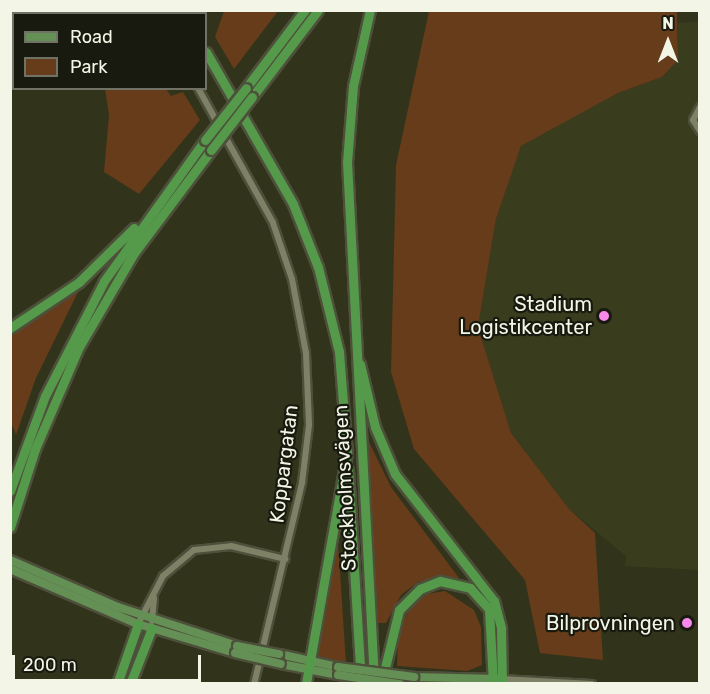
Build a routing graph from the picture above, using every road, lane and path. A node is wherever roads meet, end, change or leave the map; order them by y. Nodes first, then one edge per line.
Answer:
1 (305, 10) edge
2 (318, 10) edge
3 (370, 10) edge
4 (207, 54) edge
5 (199, 90) edge
6 (699, 107) edge
7 (699, 131) edge
8 (156, 204) junction
9 (10, 328) edge
10 (354, 338) junction
11 (347, 453) junction
12 (10, 491) edge
13 (11, 527) edge
14 (285, 559) junction
15 (10, 560) edge
16 (16, 569) edge
17 (154, 595) junction
18 (140, 620) junction
19 (152, 624) junction
20 (236, 649) junction
21 (308, 665) junction
22 (338, 671) junction
23 (498, 681) edge
24 (579, 683) edge
25 (117, 684) edge
26 (130, 684) edge
27 (254, 684) edge
28 (306, 684) edge
29 (361, 684) edge
30 (374, 684) edge
31 (381, 684) edge
32 (400, 684) edge
33 (570, 684) edge
34 (592, 684) edge

1 - 8 highway, bridge
2 - 13 highway, bridge
3 - 10 highway, Stockholmsvägen
4 - 11 highway
5 - 14 street, Koppargatan
6 - 7 street
8 - 9 highway
8 - 12 highway
10 - 23 highway
10 - 30 highway, Stockholmsvägen
11 - 21 highway
11 - 29 highway, Stockholmsvägen
14 - 17 street
14 - 27 street, Koppargatan
15 - 16 main road
16 - 18 main road
17 - 18 street
17 - 19 street
18 - 19 main road
18 - 25 highway
19 - 20 main road
19 - 26 highway
20 - 21 main road, bridge
20 - 21 main road, bridge
21 - 22 main road
21 - 28 highway
22 - 23 main road, bridge
22 - 32 main road, bridge
23 - 24 street
23 - 31 highway
24 - 33 street
24 - 34 street

